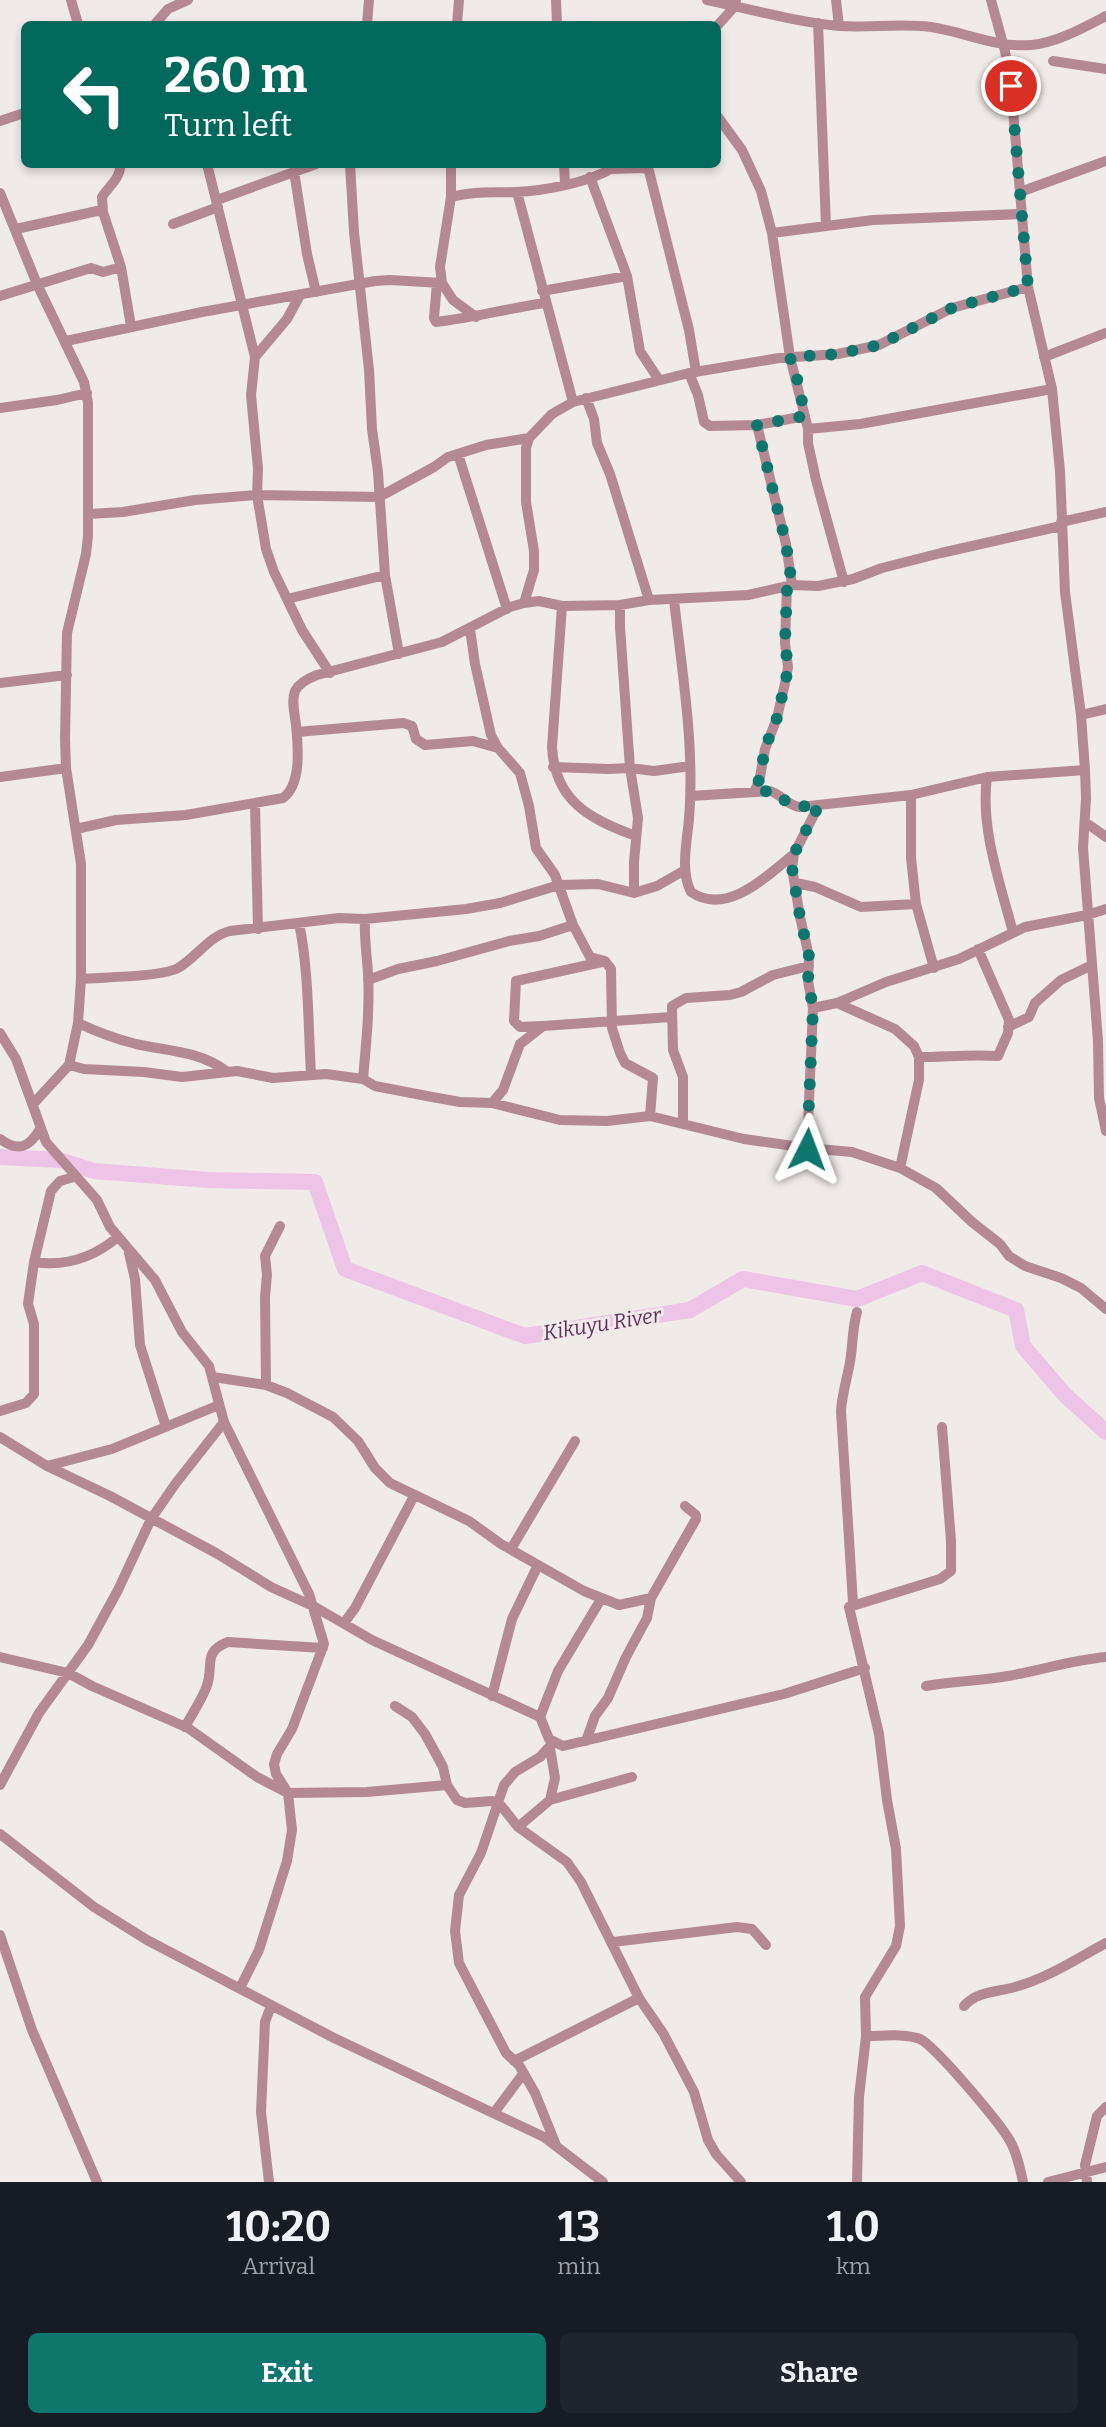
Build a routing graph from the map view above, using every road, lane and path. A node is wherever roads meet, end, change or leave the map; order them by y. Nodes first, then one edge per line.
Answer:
1 (71, 0) edge
2 (188, 0) edge
3 (369, 0) edge
4 (459, 0) edge
5 (556, 0) edge
6 (707, 0) edge
7 (836, 0) edge
8 (991, 0) edge
9 (736, 3) edge
10 (1106, 16) edge
11 (77, 21) edge
12 (158, 21) edge
13 (367, 21) edge
14 (457, 21) edge
15 (557, 21) edge
16 (721, 21) edge
17 (818, 23) junction
18 (839, 26) junction
19 (1002, 44) junction
20 (1054, 61) dead end
21 (1106, 69) edge
22 (21, 114) edge
23 (0, 121) edge
24 (721, 121) edge
25 (1106, 161) edge
26 (120, 168) edge
27 (207, 168) edge
28 (305, 168) edge
29 (350, 168) edge
30 (451, 168) edge
31 (564, 168) edge
32 (611, 168) edge
33 (647, 168) edge
34 (294, 172) junction
35 (590, 177) junction
36 (565, 184) junction
37 (517, 192) junction
38 (1020, 192) junction
39 (0, 193) edge
40 (451, 197) junction
41 (217, 203) junction
42 (103, 212) junction
43 (1021, 214) junction
44 (173, 224) dead end
45 (826, 226) junction
46 (16, 229) junction
47 (772, 233) junction
48 (121, 267) junction
49 (627, 276) junction
50 (439, 283) junction
51 (37, 284) junction
52 (360, 284) junction
53 (1028, 287) junction
54 (542, 291) junction
55 (316, 292) junction
56 (300, 295) junction
57 (0, 296) edge
58 (545, 303) junction
59 (242, 304) junction
60 (476, 317) junction
61 (131, 326) junction
62 (1106, 333) edge
63 (66, 341) junction
64 (1044, 356) junction
65 (255, 357) junction
66 (790, 357) junction
67 (692, 372) junction
68 (659, 380) junction
69 (1052, 390) junction
70 (87, 393) junction
71 (586, 398) junction
72 (573, 402) junction
73 (0, 408) edge
74 (805, 416) junction
75 (757, 425) junction
76 (808, 429) junction
77 (528, 438) junction
78 (458, 454) junction
79 (257, 495) junction
80 (379, 497) junction
81 (1106, 512) edge
82 (89, 514) junction
83 (1061, 524) junction
84 (385, 575) junction
85 (844, 582) junction
86 (789, 586) junction
87 (287, 599) junction
88 (649, 600) junction
89 (674, 600) junction
90 (524, 603) junction
91 (620, 606) junction
92 (562, 607) junction
93 (507, 609) junction
94 (470, 629) junction
95 (399, 654) junction
96 (330, 673) junction
97 (67, 675) junction
98 (0, 683) edge
99 (1106, 709) edge
100 (1081, 715) junction
101 (297, 732) junction
102 (498, 748) junction
103 (553, 766) junction
104 (690, 766) junction
105 (66, 768) junction
106 (630, 768) junction
107 (1085, 770) junction
108 (0, 777) edge
109 (987, 777) junction
110 (755, 791) junction
111 (911, 795) junction
112 (691, 796) junction
113 (255, 804) junction
114 (819, 805) junction
115 (1085, 822) junction
116 (76, 829) junction
117 (636, 836) junction
118 (1106, 837) edge
119 (794, 854) junction
120 (685, 870) junction
121 (796, 883) junction
122 (559, 885) junction
123 (634, 893) junction
124 (916, 904) junction
125 (1106, 909) edge
126 (1087, 915) junction
127 (365, 919) junction
128 (299, 923) junction
129 (573, 925) junction
130 (258, 929) junction
131 (1013, 932) junction
132 (978, 949) junction
133 (605, 961) junction
134 (1092, 965) junction
135 (809, 966) junction
136 (934, 968) junction
137 (81, 979) junction
138 (368, 980) junction
139 (837, 1003) junction
140 (813, 1008) junction
141 (671, 1017) junction
142 (611, 1021) junction
143 (78, 1023) junction
144 (542, 1026) junction
145 (1008, 1027) junction
146 (0, 1033) edge
147 (919, 1057) junction
148 (69, 1065) junction
149 (226, 1071) junction
150 (311, 1074) junction
151 (363, 1079) junction
152 (492, 1102) junction
153 (33, 1104) junction
154 (1104, 1109) edge
155 (650, 1116) junction
156 (683, 1123) junction
157 (40, 1129) junction
158 (1106, 1131) edge
159 (0, 1139) edge
160 (807, 1149) junction
161 (900, 1168) junction
162 (74, 1177) junction
163 (280, 1226) dead end
164 (118, 1237) junction
165 (128, 1250) junction
166 (34, 1262) junction
167 (1105, 1302) edge
168 (857, 1312) dead end
169 (213, 1377) junction
170 (266, 1385) junction
171 (219, 1405) junction
172 (0, 1411) edge
173 (224, 1422) junction
174 (166, 1427) junction
175 (942, 1427) dead end
176 (0, 1437) edge
177 (575, 1441) dead end
178 (47, 1466) junction
179 (414, 1496) junction
180 (684, 1506) dead end
181 (151, 1518) junction
182 (511, 1549) junction
183 (538, 1566) junction
184 (651, 1598) junction
185 (601, 1599) junction
186 (315, 1606) junction
187 (849, 1607) junction
188 (341, 1621) junction
189 (324, 1646) junction
190 (0, 1657) edge
191 (1106, 1657) edge
192 (865, 1668) junction
193 (68, 1673) junction
194 (926, 1686) dead end
195 (492, 1696) junction
196 (395, 1706) dead end
197 (540, 1717) junction
198 (185, 1727) junction
199 (586, 1741) junction
200 (552, 1746) junction
201 (632, 1777) dead end
202 (447, 1785) junction
203 (0, 1786) edge
204 (288, 1793) junction
205 (550, 1800) junction
206 (499, 1803) junction
207 (518, 1827) junction
208 (0, 1834) edge
209 (0, 1935) edge
210 (613, 1942) junction
211 (1106, 1943) edge
212 (766, 1945) dead end
213 (240, 1988) junction
214 (639, 1998) junction
215 (271, 2006) junction
216 (964, 2006) dead end
217 (866, 2036) junction
218 (514, 2061) junction
219 (523, 2074) junction
220 (1106, 2107) edge
221 (494, 2113) junction
222 (556, 2147) junction
223 (1106, 2167) edge
224 (1086, 2178) edge
225 (97, 2182) edge
226 (269, 2182) edge
227 (603, 2182) edge
228 (741, 2182) edge
229 (857, 2182) edge
230 (1023, 2182) edge
231 (1048, 2182) edge

1 - 11 street
2 - 12 street
3 - 13 street
4 - 14 street
5 - 15 street
6 - 9 street
7 - 18 street
8 - 19 street
9 - 16 street
9 - 17 street
10 - 19 street
17 - 18 street
17 - 45 street
18 - 19 street
19 - 38 street
20 - 21 street
22 - 23 street
24 - 47 street
25 - 38 street
26 - 42 street
27 - 41 street
28 - 34 street
29 - 52 street
30 - 40 street
31 - 36 street
32 - 35 street
33 - 67 street
34 - 41 street
34 - 55 street
35 - 36 street
35 - 49 street
36 - 37 street
37 - 40 street
37 - 54 street
38 - 43 street
39 - 46 street
40 - 50 street
41 - 44 street
41 - 59 street
42 - 46 street
42 - 48 street
43 - 45 street
43 - 53 street
45 - 47 street
46 - 51 street
47 - 66 street
48 - 51 street
48 - 61 street
49 - 54 street
49 - 68 street
50 - 52 street
50 - 60 street
50 - 60 street
51 - 57 street
51 - 63 street
52 - 55 street
52 - 80 street
53 - 64 street
53 - 66 street
54 - 58 street
55 - 56 street
56 - 59 street
56 - 65 street
58 - 60 street
58 - 72 street
59 - 61 street
59 - 65 street
61 - 63 street
62 - 64 street
63 - 70 street
64 - 69 street
65 - 79 street
66 - 67 street
66 - 74 street
67 - 68 street
67 - 75 street
68 - 71 street
69 - 76 street
69 - 83 street
70 - 73 street
70 - 82 street
71 - 72 street
71 - 88 street
72 - 77 street
74 - 75 street
74 - 76 street
75 - 86 street
76 - 85 street
77 - 78 street
77 - 90 street
78 - 80 street
78 - 93 street
79 - 80 street
79 - 82 street
79 - 87 street
80 - 84 street
81 - 83 street
82 - 97 street
83 - 85 street
83 - 100 street
84 - 87 street
84 - 95 street
85 - 86 street
86 - 89 street
86 - 110 street
87 - 96 street
88 - 89 street
88 - 91 street
89 - 104 street
90 - 92 street
90 - 93 street
91 - 92 street
91 - 106 street
92 - 103 street
93 - 94 street
94 - 95 street
94 - 102 street
95 - 96 street
96 - 101 street
97 - 98 street
97 - 105 street
99 - 100 street
100 - 107 street
101 - 102 street
101 - 113 street
102 - 122 street
103 - 106 street
103 - 117 street
104 - 106 street
104 - 112 street
105 - 108 street
105 - 116 street
106 - 117 street
107 - 109 street
107 - 115 street
109 - 111 street
109 - 131 street
110 - 112 street
110 - 114 street
111 - 114 street
111 - 124 street
112 - 120 street
113 - 116 street
113 - 130 street
114 - 119 street
115 - 118 street
115 - 126 street
116 - 137 street
117 - 123 street
119 - 120 street
119 - 121 street
120 - 123 street
121 - 124 street
121 - 135 street
122 - 123 street
122 - 127 street
122 - 129 street
124 - 136 street
125 - 126 street
126 - 131 street
126 - 134 street
127 - 128 street
127 - 138 street
128 - 130 street
128 - 150 street
129 - 133 street
129 - 138 street
130 - 137 street
131 - 132 street
132 - 136 street
132 - 145 street
133 - 142 street
133 - 144 street
134 - 145 street
134 - 154 street
135 - 140 street
135 - 141 street
136 - 139 street
137 - 143 street
138 - 151 street
139 - 140 street
139 - 147 street
140 - 160 street
141 - 142 street
141 - 156 street
142 - 144 street
142 - 155 street
143 - 148 street
143 - 149 street
144 - 152 street
145 - 147 street
146 - 153 street
147 - 161 street
148 - 149 street
148 - 153 street
149 - 150 street
150 - 151 street
151 - 152 street
152 - 155 street
153 - 157 street
154 - 158 street
155 - 156 street
156 - 160 street
157 - 159 street
157 - 162 street
160 - 161 street
161 - 167 street
162 - 164 street
162 - 166 street
163 - 170 street
164 - 165 street
164 - 166 street
165 - 169 street
165 - 174 street
166 - 172 street
168 - 187 street
169 - 170 street
169 - 171 street
170 - 179 street
171 - 173 street
171 - 174 street
173 - 181 street
173 - 186 street
174 - 178 street
175 - 187 street
176 - 178 street
177 - 182 street
178 - 181 street
179 - 182 street
179 - 188 street
180 - 184 street
181 - 186 street
181 - 193 street
182 - 183 street
183 - 185 street
183 - 195 street
184 - 185 street
184 - 199 street
185 - 197 street
186 - 188 street
186 - 189 street
187 - 192 street
188 - 189 street
188 - 195 street
189 - 198 street
189 - 204 street
190 - 193 street
191 - 194 street
192 - 199 street
192 - 217 street
193 - 198 street
193 - 203 street
195 - 197 street
196 - 202 street
197 - 200 street
198 - 204 street
199 - 200 street
200 - 205 street
200 - 206 street
201 - 205 street
202 - 204 street
202 - 206 street
204 - 213 street
205 - 207 street
206 - 207 street
206 - 218 street
207 - 210 street
208 - 213 street
209 - 225 street
210 - 212 street
210 - 214 street
211 - 216 street
213 - 215 street
214 - 218 street
214 - 228 street
215 - 221 street
215 - 226 street
217 - 229 street
217 - 230 street
218 - 219 street
219 - 221 street
219 - 222 street
220 - 224 street
221 - 222 street
222 - 227 street
223 - 224 street
224 - 231 street

